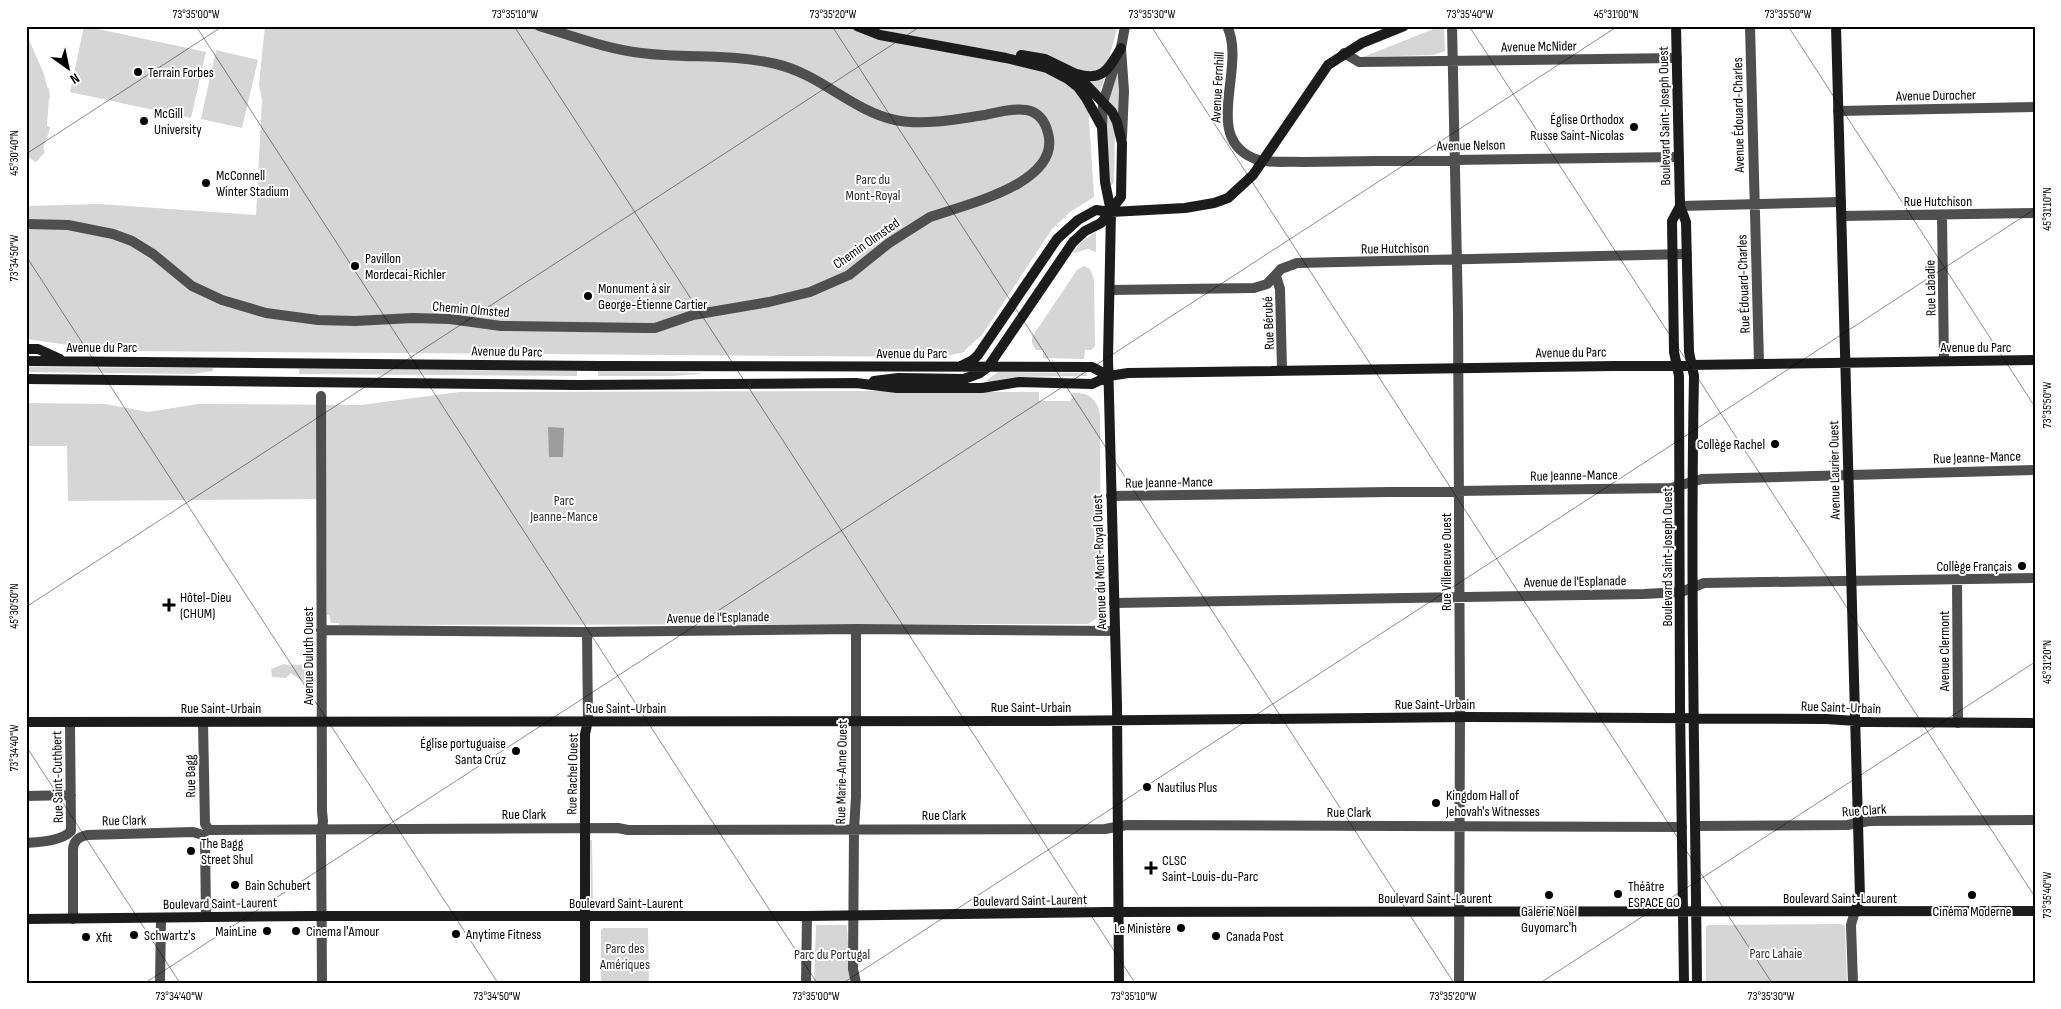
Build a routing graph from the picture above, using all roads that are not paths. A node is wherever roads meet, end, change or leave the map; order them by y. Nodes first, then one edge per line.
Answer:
1 (539, 26) edge
2 (857, 26) edge
3 (868, 26) edge
4 (1125, 26) edge
5 (1227, 26) edge
6 (1404, 26) edge
7 (1452, 26) edge
8 (1676, 26) edge
9 (1750, 26) edge
10 (1836, 26) edge
11 (1121, 48) junction
12 (1344, 53) junction
13 (1677, 58) junction
14 (1452, 60) junction
15 (1076, 74) junction
16 (1103, 103) junction
17 (2035, 107) edge
18 (1838, 111) junction
19 (1102, 127) junction
20 (1122, 143) junction
21 (1679, 157) junction
22 (1456, 159) junction
23 (1264, 160) junction
24 (1841, 202) junction
25 (1754, 204) junction
26 (1680, 206) junction
27 (1111, 212) junction
28 (2035, 213) edge
29 (1842, 216) junction
30 (1942, 216) junction
31 (26, 224) edge
32 (1688, 254) junction
33 (1672, 255) junction
34 (1456, 260) junction
35 (1276, 276) junction
36 (1110, 290) junction
37 (26, 349) edge
38 (1944, 360) junction
39 (2035, 360) edge
40 (26, 361) edge
41 (63, 361) junction
42 (1845, 362) junction
43 (1759, 363) junction
44 (1691, 364) junction
45 (1677, 365) junction
46 (956, 367) junction
47 (988, 367) junction
48 (1458, 368) junction
49 (1282, 370) junction
50 (1109, 376) junction
51 (26, 379) edge
52 (856, 384) junction
53 (321, 396) dead end
54 (2035, 470) edge
55 (1848, 475) junction
56 (1693, 481) junction
57 (1680, 485) junction
58 (1459, 490) junction
59 (1111, 496) junction
60 (2035, 578) edge
61 (1957, 579) junction
62 (1851, 581) junction
63 (1693, 588) junction
64 (1681, 592) junction
65 (1460, 597) junction
66 (1114, 604) junction
67 (856, 629) junction
68 (321, 630) junction
69 (1115, 631) junction
70 (587, 632) junction
71 (1460, 717) junction
72 (1680, 718) junction
73 (1693, 718) junction
74 (856, 720) junction
75 (1117, 720) junction
76 (1854, 720) junction
77 (322, 721) junction
78 (26, 722) edge
79 (203, 722) junction
80 (588, 722) junction
81 (70, 723) junction
82 (1958, 723) junction
83 (2035, 723) edge
84 (71, 795) junction
85 (26, 796) edge
86 (2035, 820) edge
87 (1858, 823) junction
88 (1460, 826) junction
89 (1696, 826) junction
90 (1118, 827) junction
91 (1682, 827) junction
92 (322, 828) junction
93 (585, 828) junction
94 (854, 829) junction
95 (205, 832) junction
96 (74, 835) junction
97 (26, 842) edge
98 (1460, 911) junction
99 (2035, 911) edge
100 (1119, 912) junction
101 (1682, 912) junction
102 (1696, 912) junction
103 (1855, 912) junction
104 (322, 916) junction
105 (807, 916) junction
106 (854, 916) junction
107 (206, 917) junction
108 (586, 917) junction
109 (161, 918) junction
110 (26, 919) edge
111 (73, 919) junction
112 (160, 983) edge
113 (322, 983) edge
114 (584, 983) edge
115 (806, 983) edge
116 (856, 983) edge
117 (1120, 983) edge
118 (1460, 983) edge
119 (1684, 983) edge
120 (1697, 983) edge
121 (1853, 983) edge

1 - 31 street, Chemin Olmsted
2 - 19 main road
3 - 15 main road
4 - 11 street
5 - 23 street, Avenue Fernhill
6 - 12 main road
7 - 14 street, Rue Villeneuve Ouest
8 - 13 main road, Boulevard Saint-Joseph Ouest
9 - 25 street, Avenue Édouard-Charles
10 - 18 main road, Avenue Laurier Ouest
11 - 15 main road
11 - 16 street
11 - 20 street
12 - 14 street, Avenue McNider
12 - 23 main road
13 - 14 street, Avenue McNider
13 - 21 main road, Boulevard Saint-Joseph Ouest
14 - 22 street, Rue Villeneuve Ouest
15 - 16 main road
16 - 19 street
16 - 20 main road
17 - 18 street, Avenue Durocher
18 - 24 main road, Avenue Laurier Ouest
19 - 27 main road
20 - 27 main road
21 - 22 street, Avenue Nelson
21 - 26 main road, Boulevard Saint-Joseph Ouest
22 - 23 street, Avenue Nelson
22 - 34 street, Rue Villeneuve Ouest
23 - 27 main road
24 - 25 street
24 - 29 main road, Avenue Laurier Ouest
25 - 26 street
25 - 43 street, Rue Édouard-Charles
26 - 32 main road, Boulevard Saint-Joseph Ouest
26 - 33 main road, Boulevard Saint-Joseph Ouest
27 - 36 main road, Avenue du Mont-Royal Ouest
27 - 46 main road
27 - 47 main road
28 - 30 street, Rue Hutchison
29 - 30 street, Rue Hutchison
29 - 42 main road, Avenue Laurier Ouest
30 - 38 street, Rue Labadie
32 - 33 street, Rue Hutchison
32 - 44 main road, Boulevard Saint-Joseph Ouest
33 - 34 street, Rue Hutchison
33 - 45 main road, Boulevard Saint-Joseph Ouest
34 - 35 street, Rue Hutchison
34 - 48 street, Rue Villeneuve Ouest
35 - 36 street, Rue Hutchison
35 - 49 street, Rue Bérubé
36 - 50 main road, Avenue du Mont-Royal Ouest
37 - 41 main road
38 - 39 main road, Avenue du Parc
38 - 42 main road, Avenue du Parc
40 - 41 main road, Avenue du Parc
41 - 46 main road, Avenue du Parc
42 - 43 main road, Avenue du Parc
42 - 55 main road, Avenue Laurier Ouest
43 - 44 main road, Avenue du Parc
44 - 45 main road, Avenue du Parc
44 - 56 main road, Boulevard Saint-Joseph Ouest
45 - 48 main road, Avenue du Parc
45 - 57 main road, Boulevard Saint-Joseph Ouest
46 - 47 main road, Avenue du Parc
47 - 50 main road, Avenue du Parc
47 - 52 main road, Avenue du Parc
48 - 49 main road, Avenue du Parc
48 - 58 street, Rue Villeneuve Ouest
49 - 50 main road, Avenue du Parc
50 - 52 main road, Avenue du Parc
50 - 59 main road, Avenue du Mont-Royal Ouest
51 - 52 main road, Avenue du Parc
53 - 68 street, Avenue Duluth Ouest
54 - 55 street, Rue Jeanne-Mance
55 - 56 street, Rue Jeanne-Mance
55 - 62 main road, Avenue Laurier Ouest
56 - 57 street, Rue Jeanne-Mance
56 - 63 main road, Boulevard Saint-Joseph Ouest
57 - 58 street, Rue Jeanne-Mance
57 - 64 main road, Boulevard Saint-Joseph Ouest
58 - 59 street, Rue Jeanne-Mance
58 - 65 street, Rue Villeneuve Ouest
59 - 66 main road, Avenue du Mont-Royal Ouest
60 - 61 street, Avenue de l'Esplanade
61 - 62 street, Avenue de l'Esplanade
61 - 82 street, Avenue Clermont
62 - 63 street, Avenue de l'Esplanade
62 - 76 main road, Avenue Laurier Ouest
63 - 64 street, Avenue de l'Esplanade
63 - 73 main road, Boulevard Saint-Joseph Ouest
64 - 65 street, Avenue de l'Esplanade
64 - 72 main road, Boulevard Saint-Joseph Ouest
65 - 66 street, Avenue de l'Esplanade
65 - 71 street, Rue Villeneuve Ouest
66 - 69 main road, Avenue du Mont-Royal Ouest
67 - 69 street, Avenue de l'Esplanade
67 - 70 street, Avenue de l'Esplanade
67 - 74 street, Rue Marie-Anne Ouest
68 - 70 street, Avenue de l'Esplanade
68 - 77 street, Avenue Duluth Ouest
69 - 75 main road, Avenue du Mont-Royal Ouest
70 - 80 street, Rue Rachel Ouest
71 - 72 main road, Rue Saint-Urbain
71 - 75 main road, Rue Saint-Urbain
71 - 88 street, Rue Villeneuve Ouest
72 - 73 main road, Rue Saint-Urbain
72 - 91 main road, Boulevard Saint-Joseph Ouest
73 - 76 main road, Rue Saint-Urbain
73 - 89 main road, Boulevard Saint-Joseph Ouest
74 - 75 main road, Rue Saint-Urbain
74 - 80 main road, Rue Saint-Urbain
74 - 94 street, Rue Marie-Anne Ouest
75 - 90 main road, Avenue du Mont-Royal Ouest
76 - 82 main road, Rue Saint-Urbain
76 - 87 main road, Avenue Laurier Ouest
77 - 79 main road, Rue Saint-Urbain
77 - 80 main road, Rue Saint-Urbain
77 - 92 street, Avenue Duluth Ouest
78 - 81 main road, Rue Saint-Urbain
79 - 81 main road, Rue Saint-Urbain
79 - 95 street, Rue Bagg
80 - 93 main road, Rue Rachel Ouest
81 - 84 street, Rue Saint-Cuthbert
82 - 83 main road, Rue Saint-Urbain
84 - 85 street
84 - 96 street, Rue Saint-Cuthbert
86 - 87 street, Rue Clark
87 - 89 street, Rue Clark
87 - 103 main road, Avenue Laurier Ouest
88 - 90 street, Rue Clark
88 - 91 street, Rue Clark
88 - 98 street, Rue Villeneuve Ouest
89 - 102 main road, Boulevard Saint-Joseph Ouest
90 - 94 street, Rue Clark
90 - 100 main road, Avenue du Mont-Royal Ouest
91 - 101 main road, Boulevard Saint-Joseph Ouest
92 - 93 street, Rue Clark
92 - 95 street, Rue Clark
92 - 104 street, Avenue Duluth Ouest
93 - 94 street, Rue Clark
93 - 108 main road, Rue Rachel Ouest
94 - 106 street, Rue Marie-Anne Ouest
95 - 96 street, Rue Clark
95 - 107 street, Rue Bagg
96 - 97 street, Rue Clark
96 - 111 street, Rue Saint-Cuthbert
98 - 100 main road, Boulevard Saint-Laurent
98 - 101 main road, Boulevard Saint-Laurent
98 - 118 street, Rue Villeneuve Ouest
99 - 103 main road, Boulevard Saint-Laurent
100 - 106 main road, Boulevard Saint-Laurent
100 - 117 main road, Avenue du Mont-Royal Ouest
101 - 102 main road, Boulevard Saint-Laurent
101 - 119 main road, Boulevard Saint-Joseph Ouest
102 - 103 main road, Boulevard Saint-Laurent
102 - 120 main road, Boulevard Saint-Joseph Ouest
103 - 121 street
104 - 107 main road, Boulevard Saint-Laurent
104 - 108 main road, Boulevard Saint-Laurent
104 - 113 street, Avenue Duluth Ouest
105 - 106 main road, Boulevard Saint-Laurent
105 - 108 main road, Boulevard Saint-Laurent
105 - 115 street
106 - 116 street, Rue Marie-Anne Ouest
107 - 109 main road, Boulevard Saint-Laurent
108 - 114 main road, Rue Rachel Ouest
109 - 111 main road, Boulevard Saint-Laurent
109 - 112 street
110 - 111 main road, Boulevard Saint-Laurent

